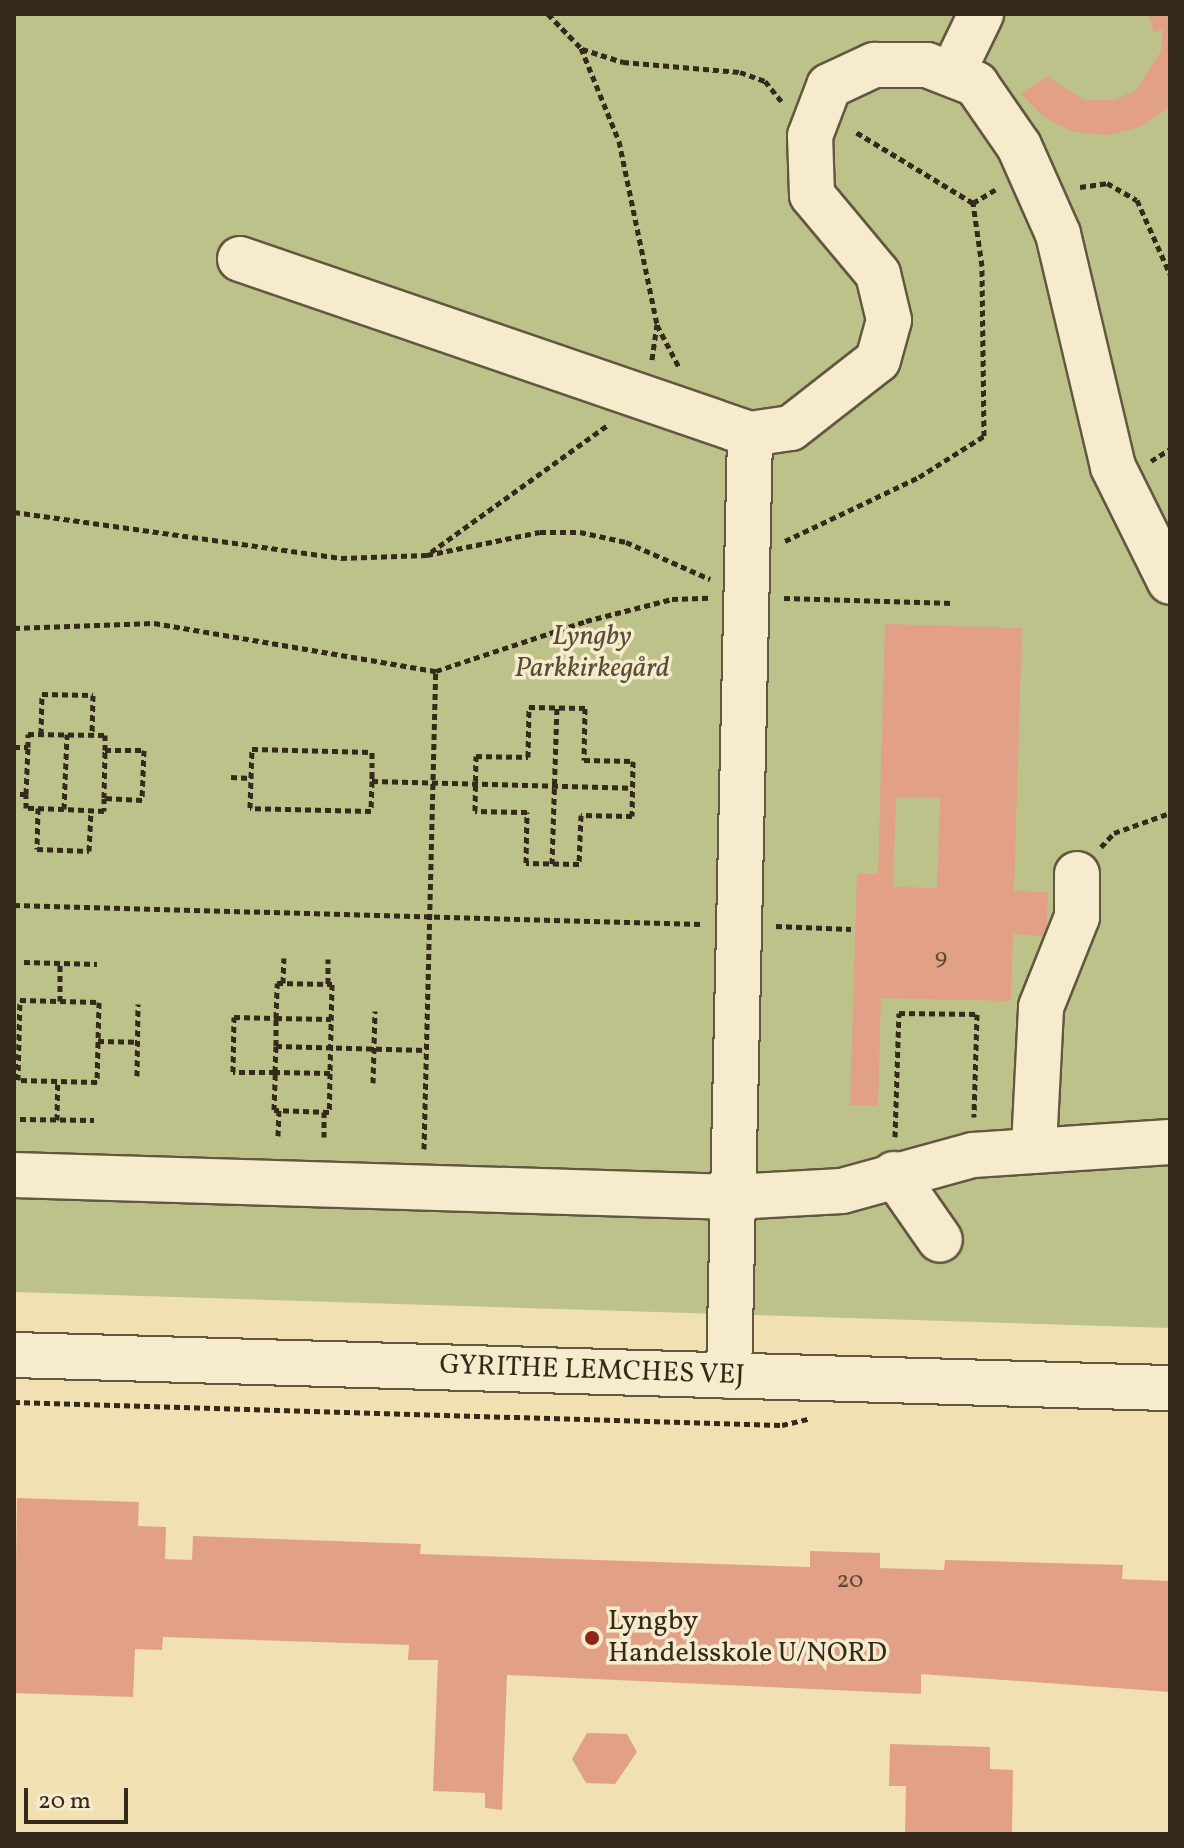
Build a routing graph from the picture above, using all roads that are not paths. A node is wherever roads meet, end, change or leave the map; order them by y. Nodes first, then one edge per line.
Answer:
1 (981, 14) edge
2 (952, 74) junction
3 (240, 259) dead end
4 (750, 434) junction
5 (1170, 582) edge
6 (1077, 874) road end
7 (1170, 1142) edge
8 (1034, 1147) junction
9 (894, 1174) junction
10 (14, 1175) edge
11 (733, 1197) junction
12 (940, 1240) dead end
13 (14, 1355) edge
14 (729, 1376) junction
15 (1170, 1388) edge

1 - 2 street
2 - 4 street
2 - 5 street
3 - 4 street
4 - 11 street
6 - 8 street
7 - 8 street
8 - 9 street
9 - 11 street
9 - 12 street
10 - 11 street
11 - 14 street
13 - 14 street, GYRITHE LEMCHES VEJ
14 - 15 street, GYRITHE LEMCHES VEJ

